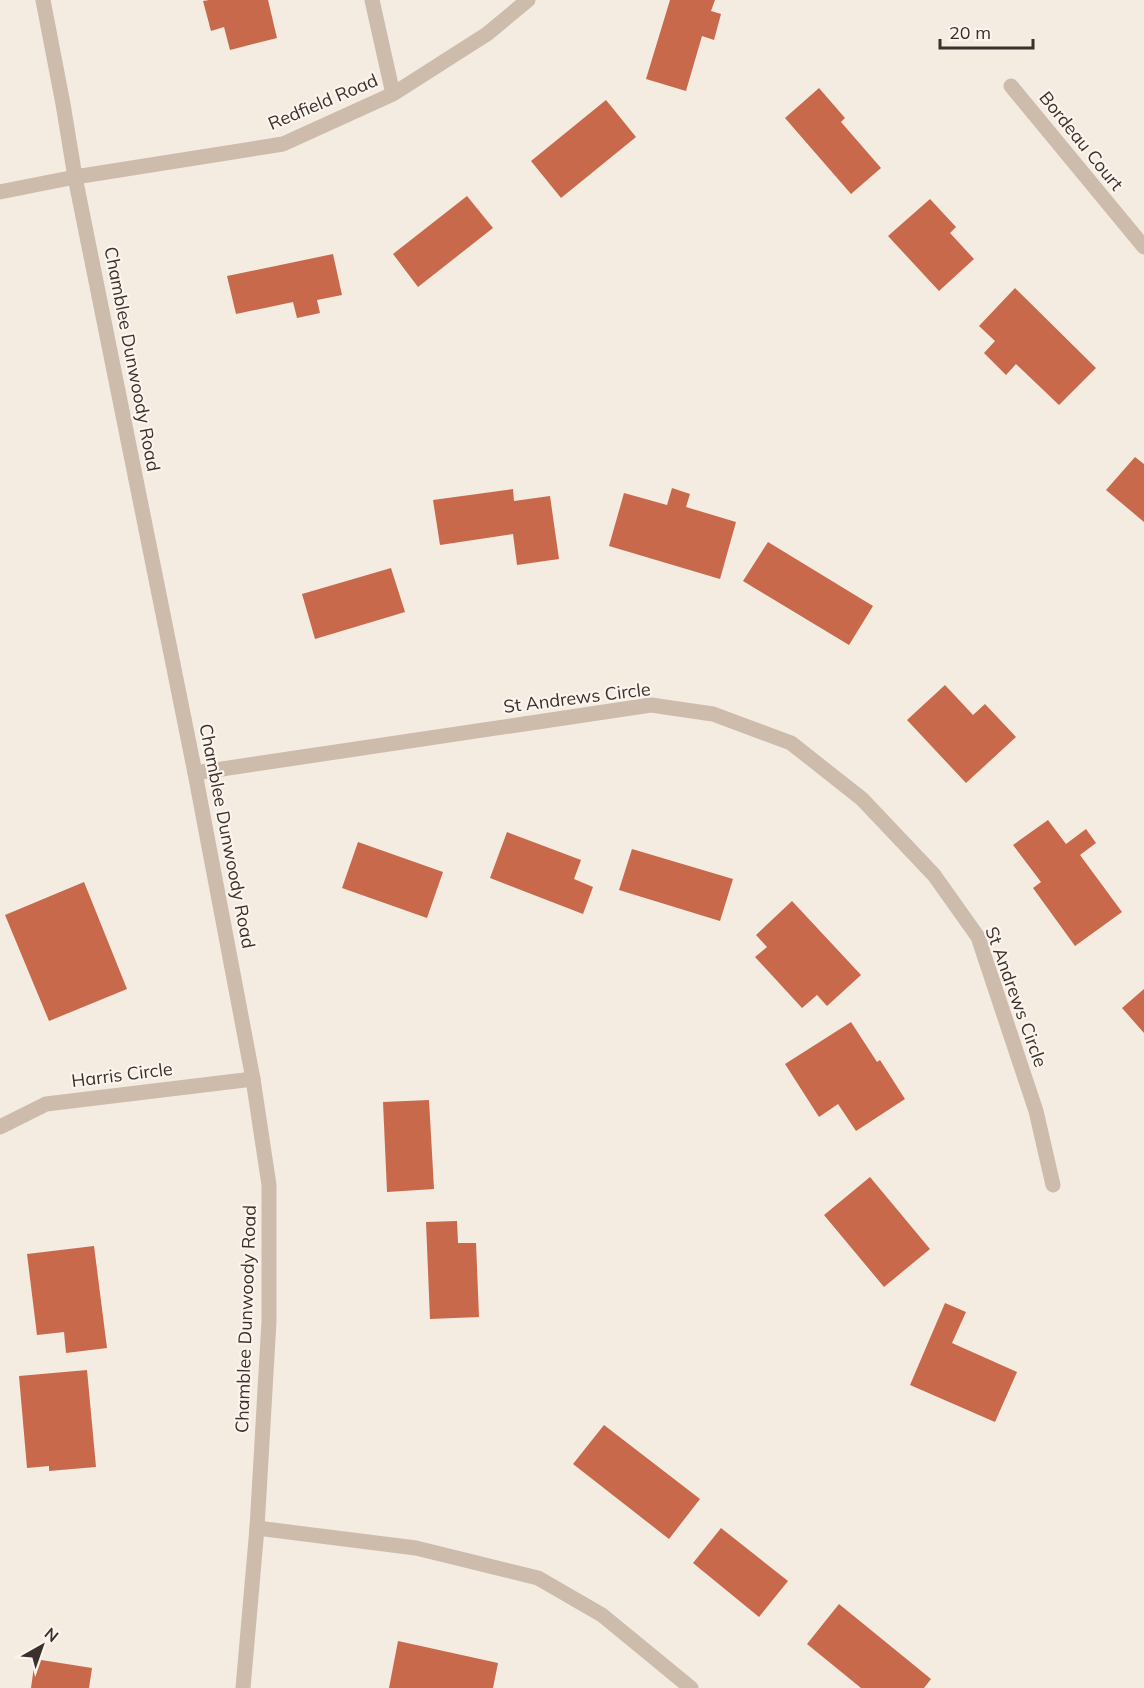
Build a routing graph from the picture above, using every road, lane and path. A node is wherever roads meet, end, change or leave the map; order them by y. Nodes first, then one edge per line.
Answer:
1 (43, 0) edge
2 (372, 0) edge
3 (528, 0) edge
4 (1011, 87) dead end
5 (393, 94) junction
6 (75, 177) junction
7 (0, 192) edge
8 (1144, 248) edge
9 (195, 773) junction
10 (253, 1079) junction
11 (0, 1127) edge
12 (1053, 1185) dead end
13 (257, 1528) junction
14 (243, 1688) edge
15 (691, 1688) edge

1 - 6 street, Chamblee Dunwoody Road
2 - 5 street
3 - 5 street, Redfield Road
4 - 8 street, Bordeau Court
5 - 6 street, Redfield Road
6 - 7 street, Redfield Road
6 - 9 street, Chamblee Dunwoody Road
9 - 10 street, Chamblee Dunwoody Road
9 - 12 street, St Andrews Circle
10 - 11 street, Harris Circle
10 - 13 street, Chamblee Dunwoody Road
13 - 14 street, Chamblee Dunwoody Road
13 - 15 street

